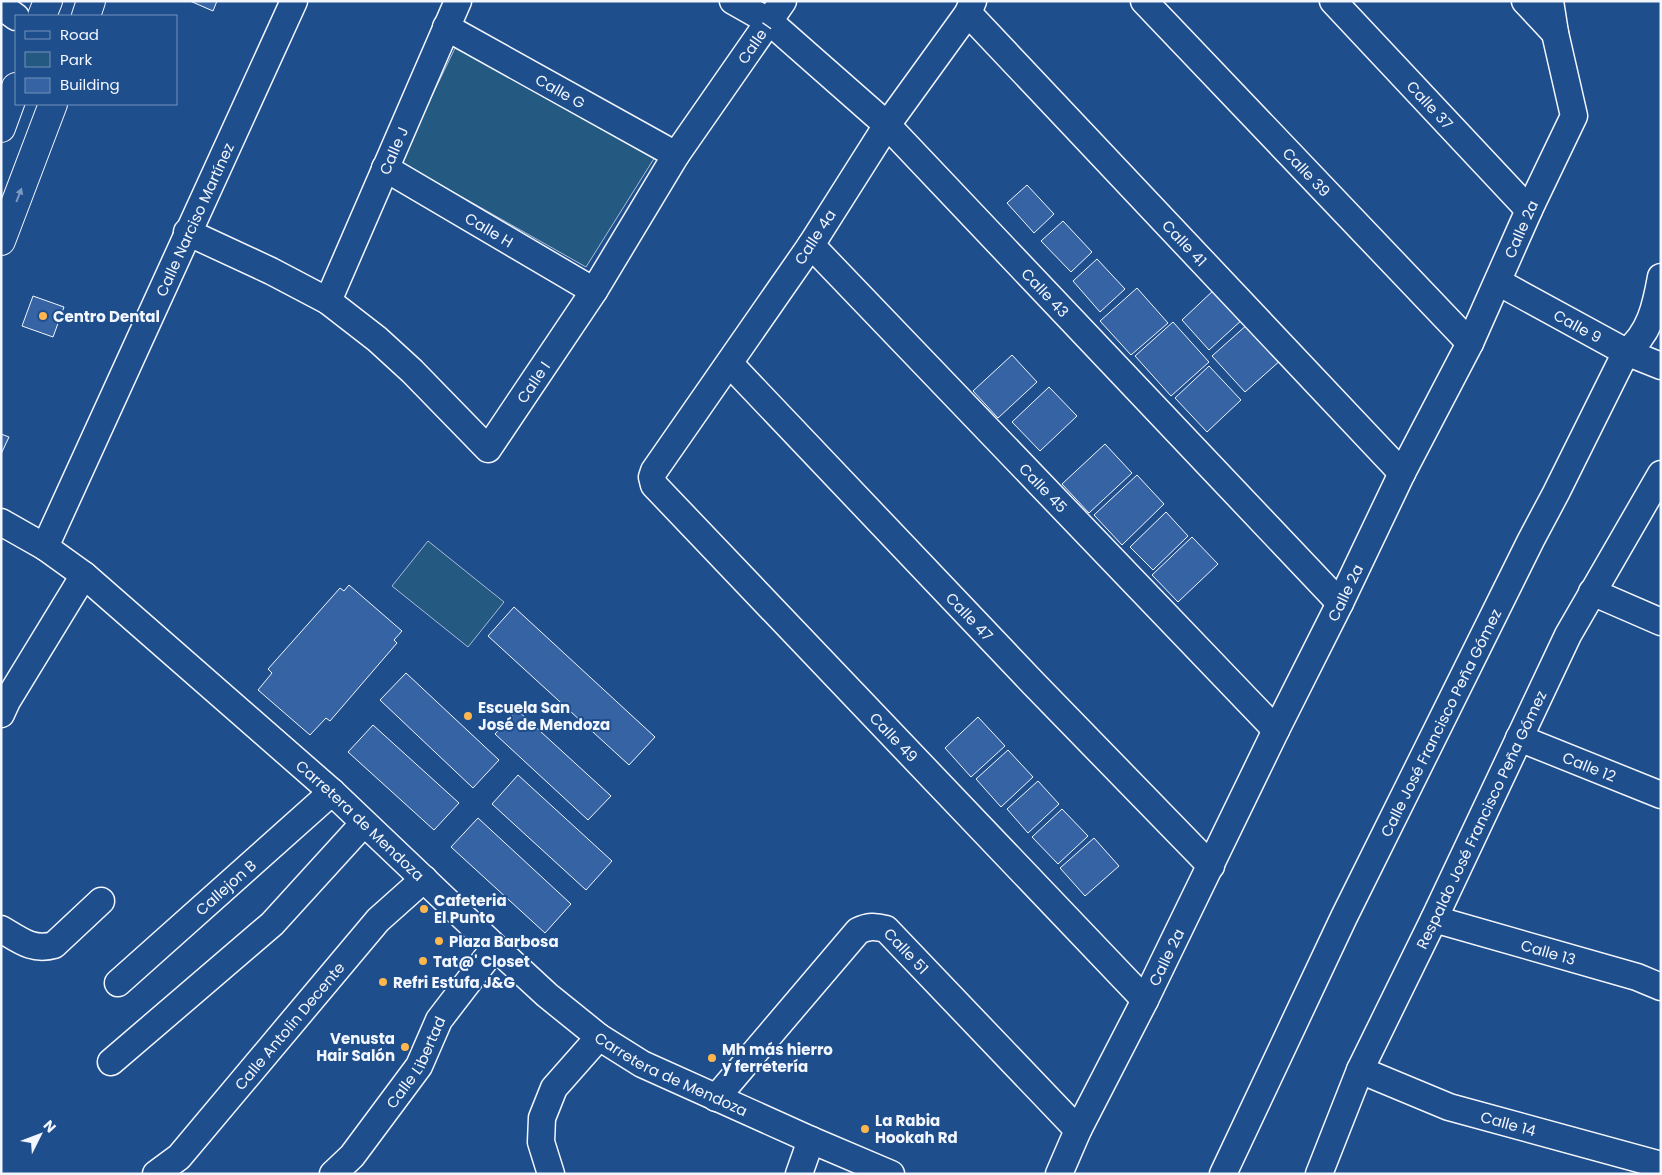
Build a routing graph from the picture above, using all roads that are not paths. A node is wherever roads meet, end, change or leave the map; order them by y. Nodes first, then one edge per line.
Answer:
1 (48, 1) edge
2 (91, 1) edge
3 (294, 1) edge
4 (458, 1) edge
5 (733, 1) edge
6 (1144, 1) edge
7 (1333, 1) edge
8 (1525, 1) edge
9 (1550, 1) edge
10 (1, 6) edge
11 (971, 7) edge
12 (776, 11) edge
13 (42, 15) edge
14 (86, 15) edge
15 (15, 16) edge
16 (446, 26) junction
17 (1555, 33) junction
18 (15, 90) edge
19 (53, 105) edge
20 (887, 125) junction
21 (1, 128) edge
22 (676, 154) junction
23 (385, 168) junction
24 (1529, 210) junction
25 (187, 232) junction
26 (1, 241) edge
27 (811, 245) junction
28 (1498, 282) junction
29 (594, 290) junction
30 (1660, 291) edge
31 (328, 301) junction
32 (1470, 343) junction
33 (1626, 352) junction
34 (730, 364) junction
35 (1661, 366) edge
36 (654, 471) joint
37 (1402, 473) junction
38 (1661, 474) edge
39 (1, 522) edge
40 (45, 547) junction
41 (84, 575) junction
42 (1592, 592) junction
43 (1340, 604) junction
44 (1661, 622) edge
45 (1, 714) edge
46 (1276, 730) junction
47 (1519, 738) junction
48 (332, 792) junction
49 (1661, 795) edge
50 (364, 823) junction
51 (1211, 866) junction
52 (424, 879) junction
53 (101, 901) dead end
54 (1434, 919) junction
55 (1, 929) edge
56 (494, 947) junction
57 (118, 983) dead end
58 (1661, 987) edge
59 (1145, 1000) junction
60 (599, 1037) junction
61 (111, 1062) dead end
62 (1360, 1070) junction
63 (716, 1098) junction
64 (1078, 1130) junction
65 (811, 1140) junction
66 (1661, 1165) edge
67 (156, 1174) edge
68 (333, 1174) edge
69 (551, 1174) edge
70 (799, 1174) edge
71 (891, 1174) edge
72 (1059, 1174) edge
73 (1223, 1174) edge
74 (1318, 1174) edge

1 - 13 main road
2 - 14 main road
3 - 25 street, Calle Narciso Martínez
4 - 16 street, Calle J
5 - 12 street, Calle 43
6 - 32 street, Calle 39
7 - 24 street, Calle 37
8 - 17 street
9 - 17 street, Calle 2a
10 - 15 street
11 - 20 street, Calle 4a
11 - 37 street, Calle 41
12 - 20 street, Calle 43
12 - 22 street, Calle I
16 - 22 street, Calle G
16 - 23 street, Calle J
17 - 24 street, Calle 2a
18 - 21 main road
26 -> 19 main road
20 - 27 street, Calle 4a
20 - 43 street, Calle 43
22 - 29 street, Calle I
23 - 29 street, Calle H
23 - 31 street, Calle J
24 - 28 street, Calle 2a
25 - 31 street, Calle I
25 - 40 street, Calle Narciso Martínez
27 - 34 street, Calle 4a
27 - 46 street, Calle 45
28 - 32 street, Calle 2a
28 - 33 street, Calle 9
29 - 31 street, Calle I
30 - 33 street, Calle José Francisco Peña Gómez
32 - 37 street, Calle 2a
33 - 35 street, Calle 9
33 - 73 street, Calle José Francisco Peña Gómez
34 - 36 street, Calle 4a
34 - 51 street, Calle 47
36 - 59 street, Calle 49
37 - 43 street, Calle 2a
38 - 42 street, Respaldo José Francisco Peña Gómez
39 - 40 street, Carretera de Mendoza
40 - 41 street, Carretera de Mendoza
41 - 45 street
41 - 48 street, Carretera de Mendoza
42 - 44 street
42 - 47 street, Respaldo José Francisco Peña Gómez
43 - 46 street, Calle 2a
46 - 51 street, Calle 2a
47 - 49 street, Calle 12
47 - 54 street, Respaldo José Francisco Peña Gómez
48 - 50 street, Carretera de Mendoza
48 - 57 street, Callejon B
50 - 52 street, Carretera de Mendoza
50 - 61 street
51 - 59 street, Calle 2a
52 - 56 street, Carretera de Mendoza
52 - 67 street, Calle Antolin Decente
53 - 55 street
54 - 58 street, Calle 13
54 - 62 street, Respaldo José Francisco Peña Gómez
56 - 60 street, Carretera de Mendoza
56 - 68 street, Calle Libertad
59 - 64 street, Calle 2a
60 - 63 street, Carretera de Mendoza
60 - 69 street
62 - 66 street, Calle 14
62 - 74 street, Respaldo José Francisco Peña Gómez
63 - 64 street, Calle 51
63 - 65 street, Carretera de Mendoza
64 - 72 street, Calle 2a
65 - 70 street
65 - 71 street, Carretera de Mendoza

